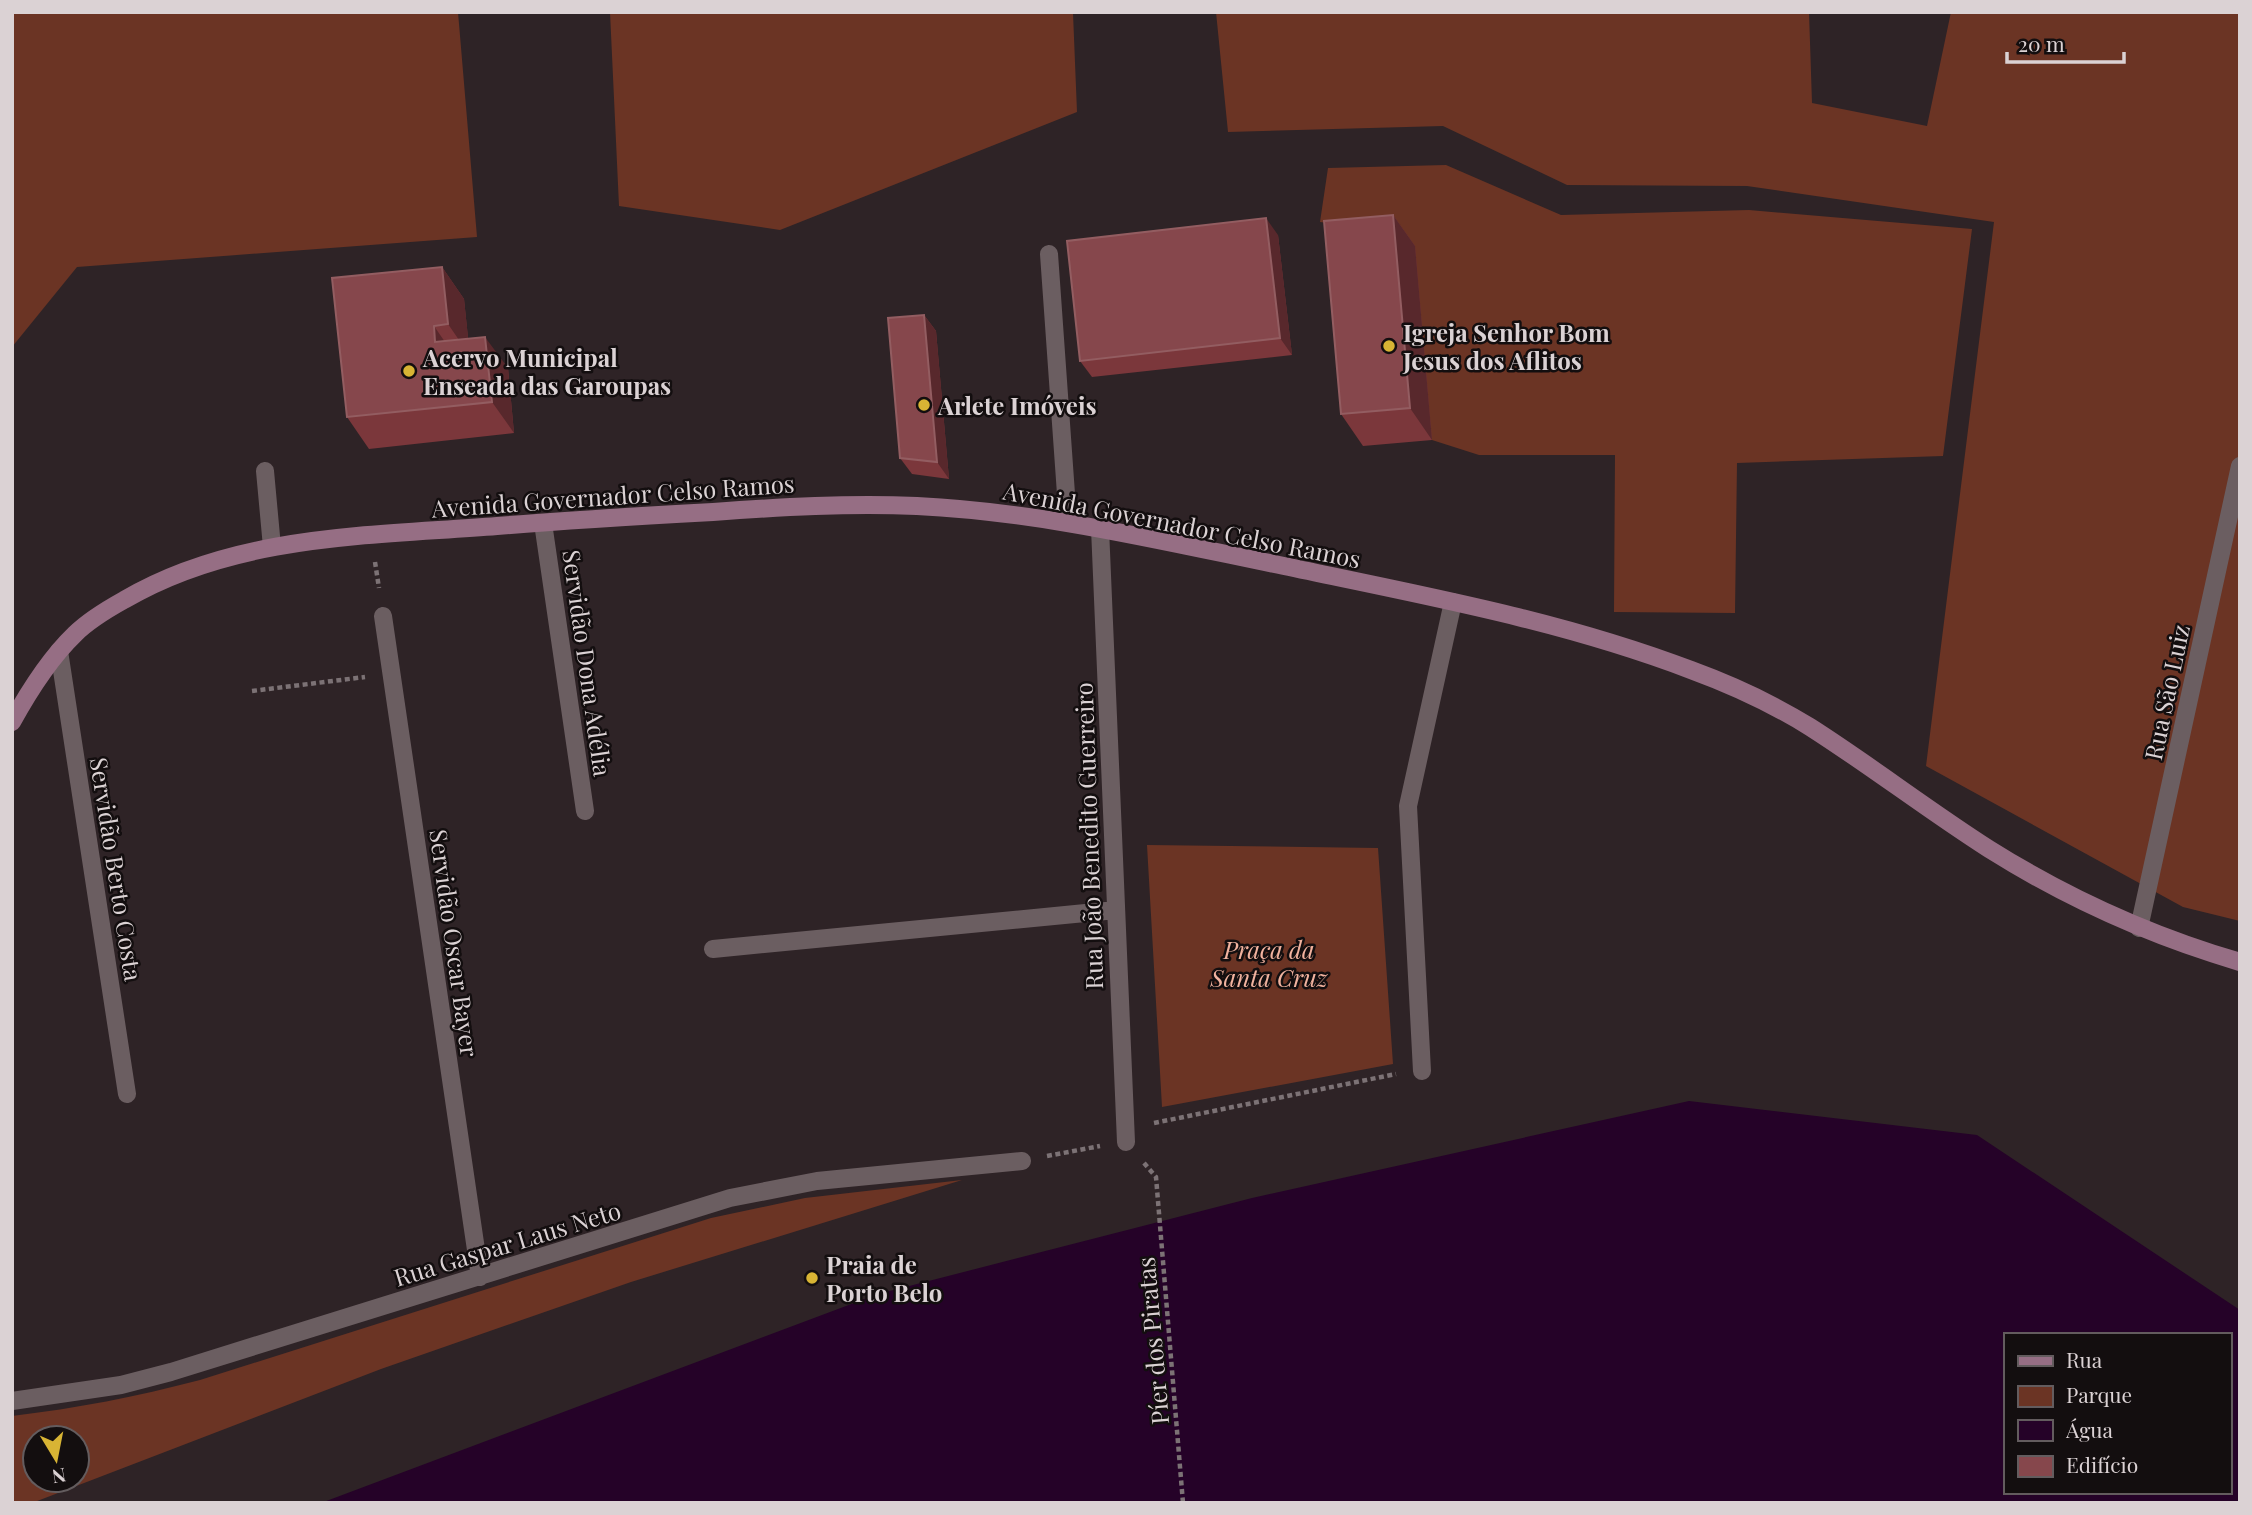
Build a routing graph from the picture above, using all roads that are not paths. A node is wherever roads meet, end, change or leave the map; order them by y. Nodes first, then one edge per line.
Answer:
1 (1049, 254) dead end
2 (2240, 466) edge
3 (265, 471) dead end
4 (1068, 522) junction
5 (543, 523) junction
6 (1100, 528) junction
7 (272, 547) junction
8 (1452, 602) junction
9 (383, 616) road end
10 (59, 651) junction
11 (12, 722) edge
12 (585, 811) dead end
13 (1116, 910) junction
14 (2139, 928) junction
15 (713, 949) dead end
16 (2240, 962) edge
17 (1422, 1071) road end
18 (127, 1094) dead end
19 (1126, 1142) road end
20 (1022, 1161) road end
21 (480, 1277) junction
22 (12, 1401) edge

1 - 4 street
2 - 14 street, Rua São Luiz
3 - 7 street
4 - 5 main road, Avenida Governador Celso Ramos
4 - 6 main road, Avenida Governador Celso Ramos
5 - 7 main road, Avenida Governador Celso Ramos
5 - 12 street, Servidão Dona Adélia
6 - 8 main road, Avenida Governador Celso Ramos
6 - 13 street, Rua João Benedito Guerreiro
7 - 10 main road, Avenida Governador Celso Ramos
8 - 14 main road, Avenida Governador Celso Ramos
8 - 17 street
9 - 21 street, Servidão Oscar Bayer
10 - 11 main road, Avenida Governador Celso Ramos
10 - 18 street, Servidão Berto Costa
13 - 15 street
13 - 19 street, Rua João Benedito Guerreiro
14 - 16 main road, Avenida Governador Celso Ramos
20 - 21 street, Rua Gaspar Laus Neto
21 - 22 street, Rua Gaspar Laus Neto

